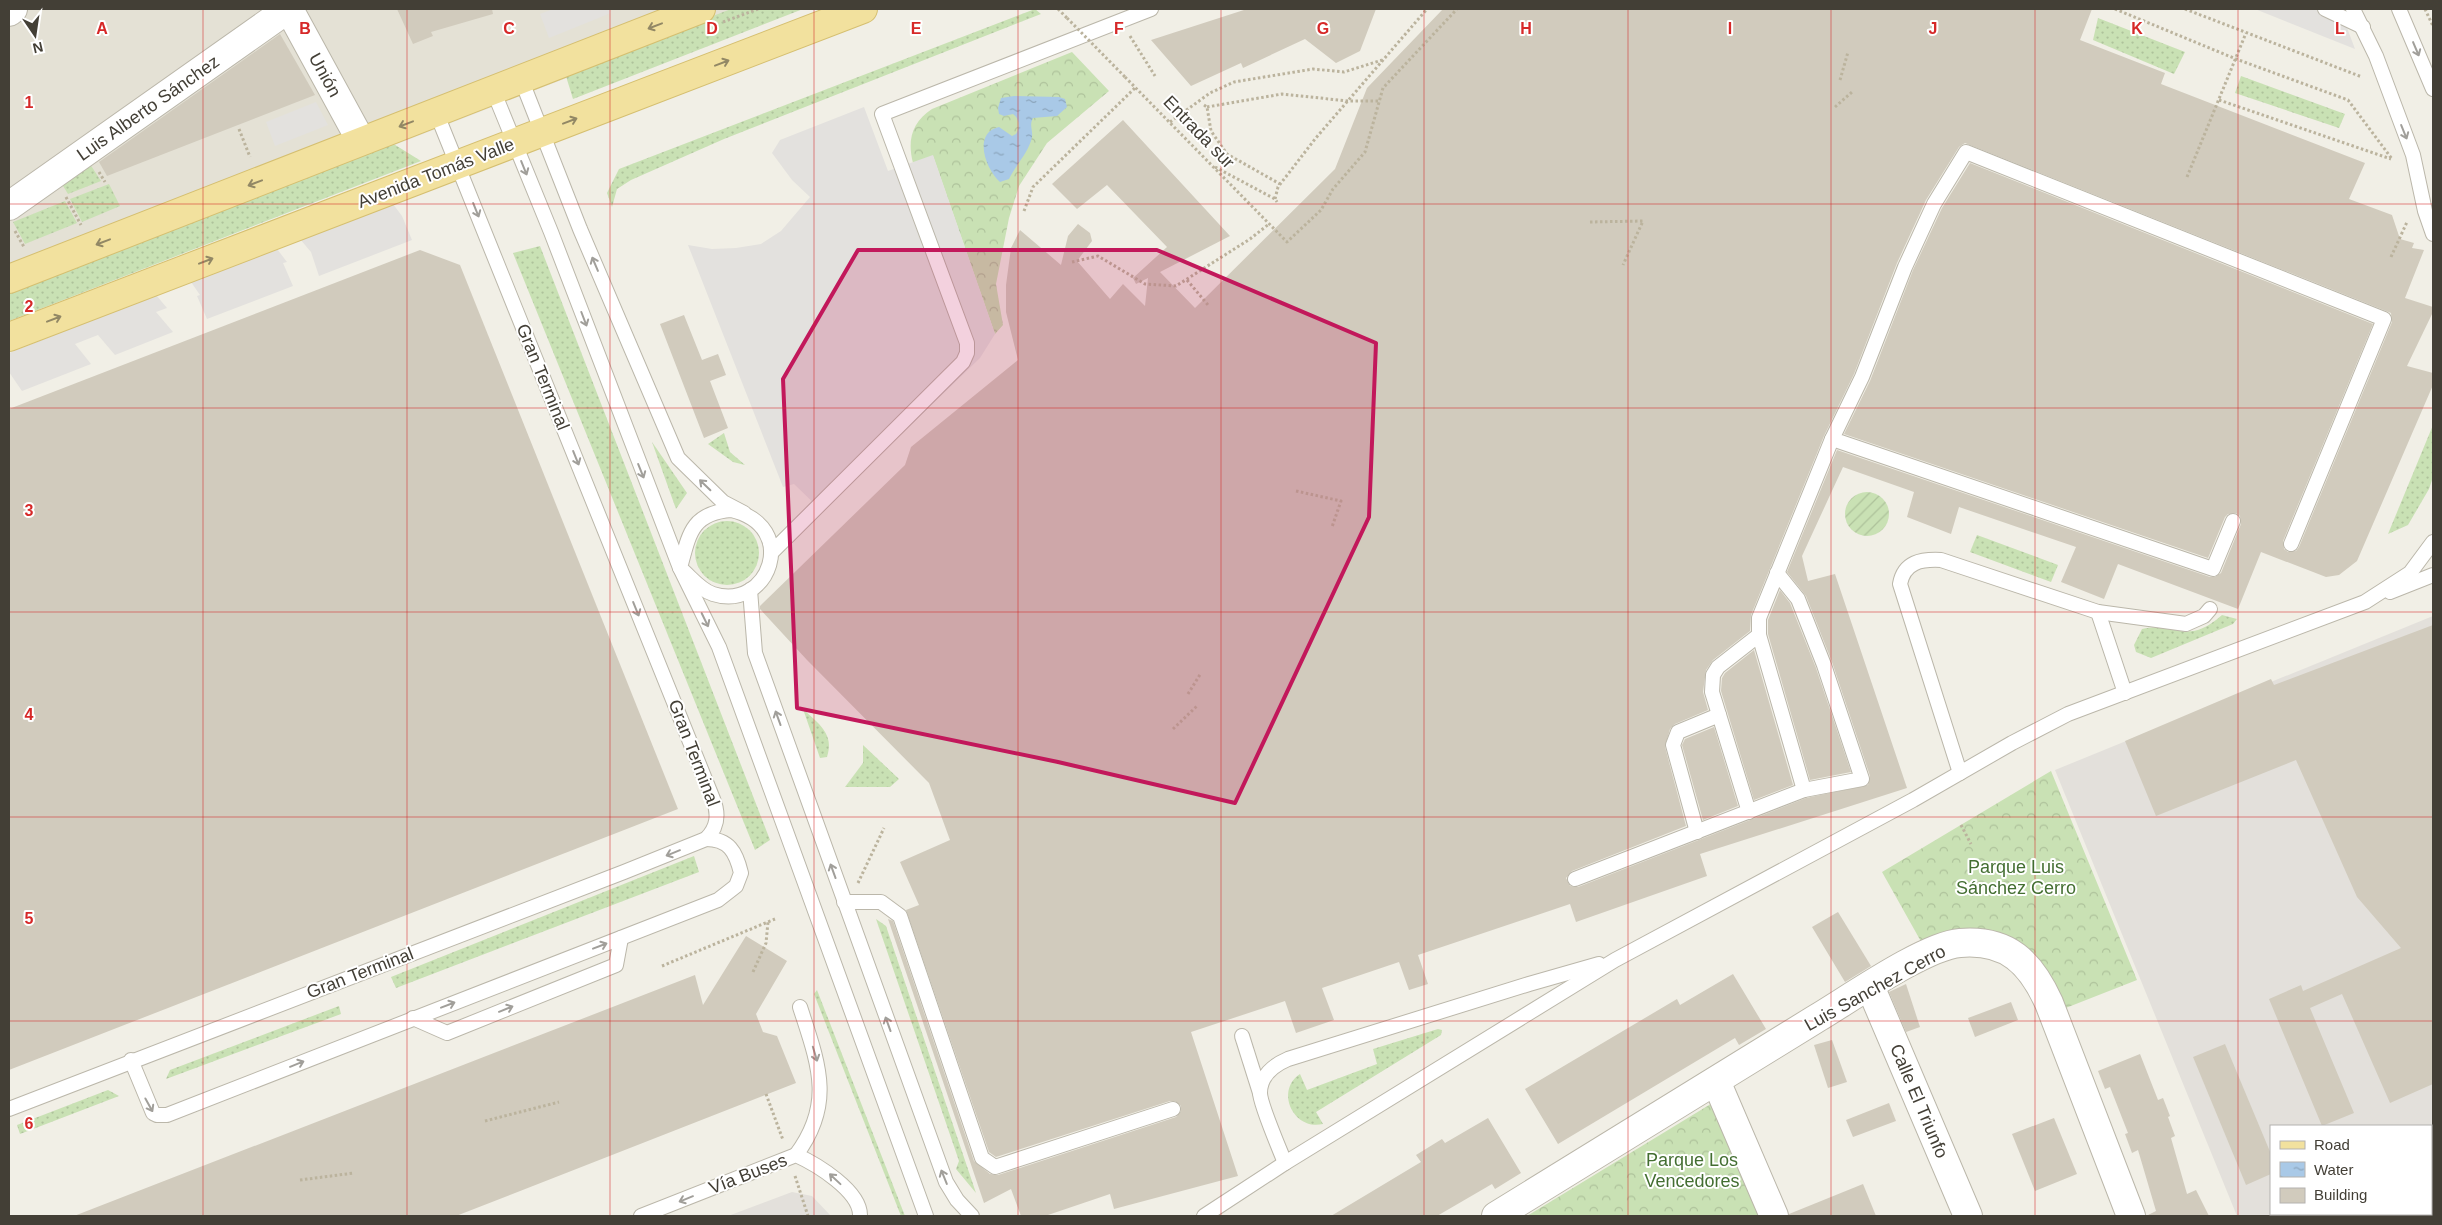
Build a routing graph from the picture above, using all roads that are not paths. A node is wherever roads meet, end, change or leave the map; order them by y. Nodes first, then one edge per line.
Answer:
1 (13, 9) edge
2 (288, 9) edge
3 (701, 9) edge
4 (863, 9) edge
5 (1151, 9) edge
6 (2325, 9) edge
7 (2353, 9) edge
8 (2399, 9) edge
9 (9, 12) edge
10 (2363, 27) junction
11 (521, 79) junction
12 (2433, 89) edge
13 (493, 90) junction
14 (436, 112) junction
15 (541, 133) junction
16 (361, 141) junction
17 (514, 143) junction
18 (457, 164) junction
19 (2429, 212) edge
20 (11, 217) edge
21 (2433, 234) edge
22 (9, 279) edge
23 (9, 336) edge
24 (1832, 438) junction
25 (744, 513) junction
26 (2233, 521) dead end
27 (2433, 542) edge
28 (2292, 544) dead end
29 (771, 553) junction
30 (680, 568) junction
31 (1777, 573) junction
32 (2433, 575) edge
33 (750, 590) junction
34 (2361, 604) junction
35 (2210, 609) dead end
36 (2098, 612) junction
37 (1759, 635) junction
38 (2125, 693) junction
39 (1719, 715) junction
40 (1960, 773) junction
41 (1804, 790) junction
42 (1749, 812) junction
43 (1697, 832) junction
44 (706, 839) junction
45 (1575, 879) dead end
46 (844, 902) junction
47 (621, 938) junction
48 (1615, 960) junction
49 (1870, 986) junction
50 (800, 1007) dead end
51 (413, 1018) junction
52 (1242, 1036) dead end
53 (131, 1060) junction
54 (1716, 1081) junction
55 (1260, 1093) junction
56 (9, 1109) edge
57 (1173, 1109) dead end
58 (796, 1155) junction
59 (1285, 1163) junction
60 (861, 1215) edge
61 (641, 1216) edge
62 (926, 1216) edge
63 (972, 1216) edge
64 (1204, 1216) edge
65 (1496, 1216) edge
66 (1774, 1216) edge
67 (1968, 1216) edge
68 (2131, 1216) edge

1 - 9 street
2 - 16 street, Unión
2 - 20 street, Luis Alberto Sánchez
3 -> 11 main road
15 -> 4 main road, Avenida Tomás Valle
5 - 29 lane
6 - 10 lane
7 - 10 lane
8 -> 12 lane
10 -> 19 lane
11 - 13 main road
11 - 15 lane
13 - 14 main road
13 - 17 lane
14 -> 16 main road
14 - 18 lane, Gran Terminal
15 - 17 main road, Avenida Tomás Valle
25 -> 15 lane
16 -> 22 main road
17 - 18 main road, Avenida Tomás Valle
17 -> 30 lane
23 -> 18 main road, Avenida Tomás Valle
18 -> 44 lane, Gran Terminal
19 - 21 lane
24 - 26 lane
24 - 28 lane
24 - 31 lane
25 - 29 lane
25 - 30 lane
27 - 34 lane
29 - 33 lane
30 - 33 lane
30 -> 62 lane
31 - 37 lane
31 - 41 lane
32 - 34 lane
46 -> 33 lane
34 - 38 lane
35 - 36 lane
36 - 38 lane
36 - 40 lane
37 - 39 lane
37 - 41 lane
38 - 40 lane
39 - 42 lane
39 - 43 lane
40 - 48 lane
41 - 42 lane
42 - 43 lane
43 - 45 lane
44 - 47 lane
44 -> 53 lane, Gran Terminal
46 - 57 lane
63 -> 46 lane
51 -> 47 lane
51 -> 47 lane
48 - 55 lane
48 - 59 lane
49 - 54 street, Luis Sanchez Cerro
49 - 67 street, Calle El Triunfo
49 - 68 street, Luis Sanchez Cerro
50 -> 58 lane
53 -> 51 lane
52 - 55 lane
53 - 56 lane, Gran Terminal
54 - 65 street, Luis Sanchez Cerro
54 - 66 street
55 - 59 lane
60 -> 58 lane, Vía Buses
58 -> 61 lane, Vía Buses
59 - 64 lane

